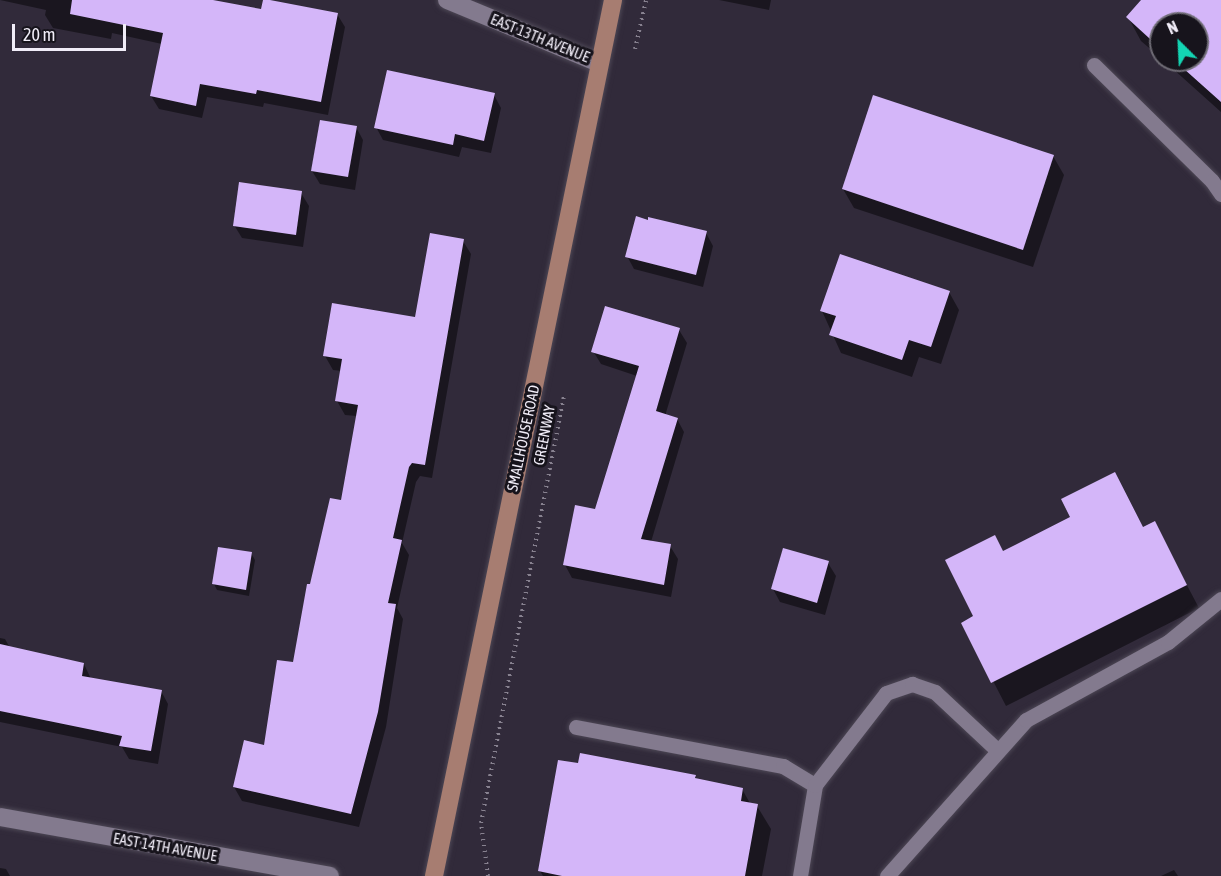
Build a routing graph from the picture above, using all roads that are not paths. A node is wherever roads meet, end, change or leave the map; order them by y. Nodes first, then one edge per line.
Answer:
1 (447, 0) edge
2 (614, 0) edge
3 (599, 63) junction
4 (1094, 65) dead end
5 (1221, 194) edge
6 (1221, 600) edge
7 (576, 727) dead end
8 (998, 750) junction
9 (815, 784) junction
10 (0, 817) edge
11 (330, 876) edge
12 (434, 876) edge
13 (800, 876) edge
14 (887, 876) edge

1 - 3 street, EAST 13TH AVENUE
2 - 3 street, SMALLHOUSE ROAD
3 - 12 street, SMALLHOUSE ROAD
4 - 5 lane
6 - 8 lane
7 - 9 lane
8 - 9 lane
8 - 14 lane
9 - 13 lane
10 - 11 street, EAST 14TH AVENUE

